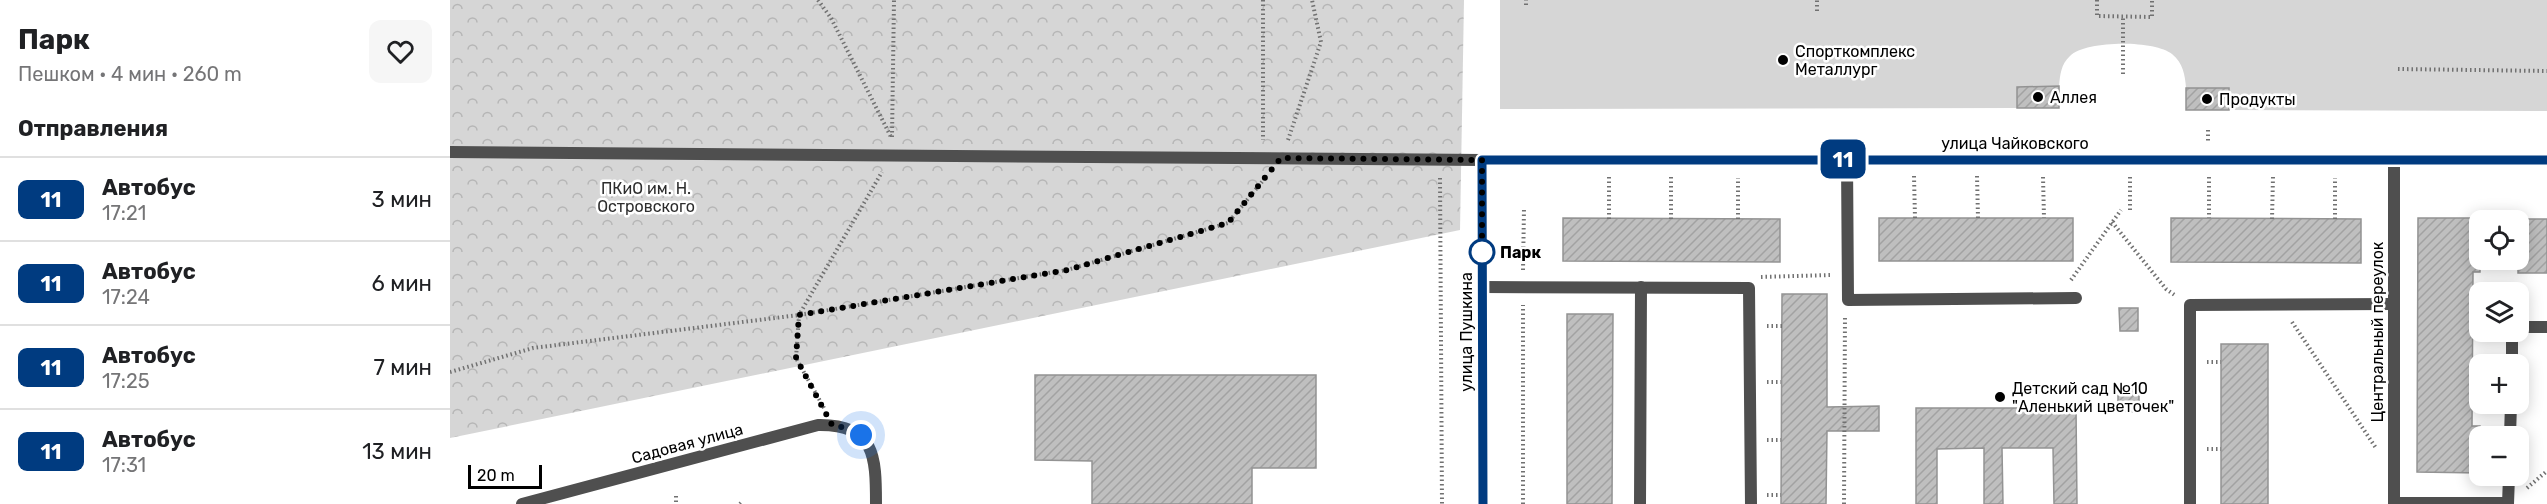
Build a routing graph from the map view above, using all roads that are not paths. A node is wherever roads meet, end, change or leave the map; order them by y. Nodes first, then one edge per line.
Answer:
1 (450, 152) edge
2 (1847, 159) junction
3 (1482, 160) junction
4 (2394, 160) junction
5 (2547, 160) edge
6 (1482, 286) junction
7 (1641, 287) junction
8 (2076, 298) dead end
9 (2394, 304) junction
10 (2529, 327) edge
11 (2547, 327) edge
12 (2509, 486) edge
13 (522, 504) edge
14 (876, 504) edge
15 (1483, 504) edge
16 (1640, 504) edge
17 (1751, 504) edge
18 (2190, 504) edge
19 (2394, 504) edge
20 (2508, 504) edge

1 - 3 street
2 - 3 main road, улица Чайковского
2 - 4 main road, улица Чайковского
2 - 8 street
3 - 6 main road, улица Пушкина
4 - 5 main road, улица Чайковского
4 - 9 street, Центральный переулок
6 - 7 street
6 - 15 main road, улица Пушкина
7 - 16 street
7 - 17 street
9 - 18 street
9 - 19 street, Центральный переулок
10 - 11 street
12 - 20 street
13 - 14 street, Садовая улица
19 - 20 street

